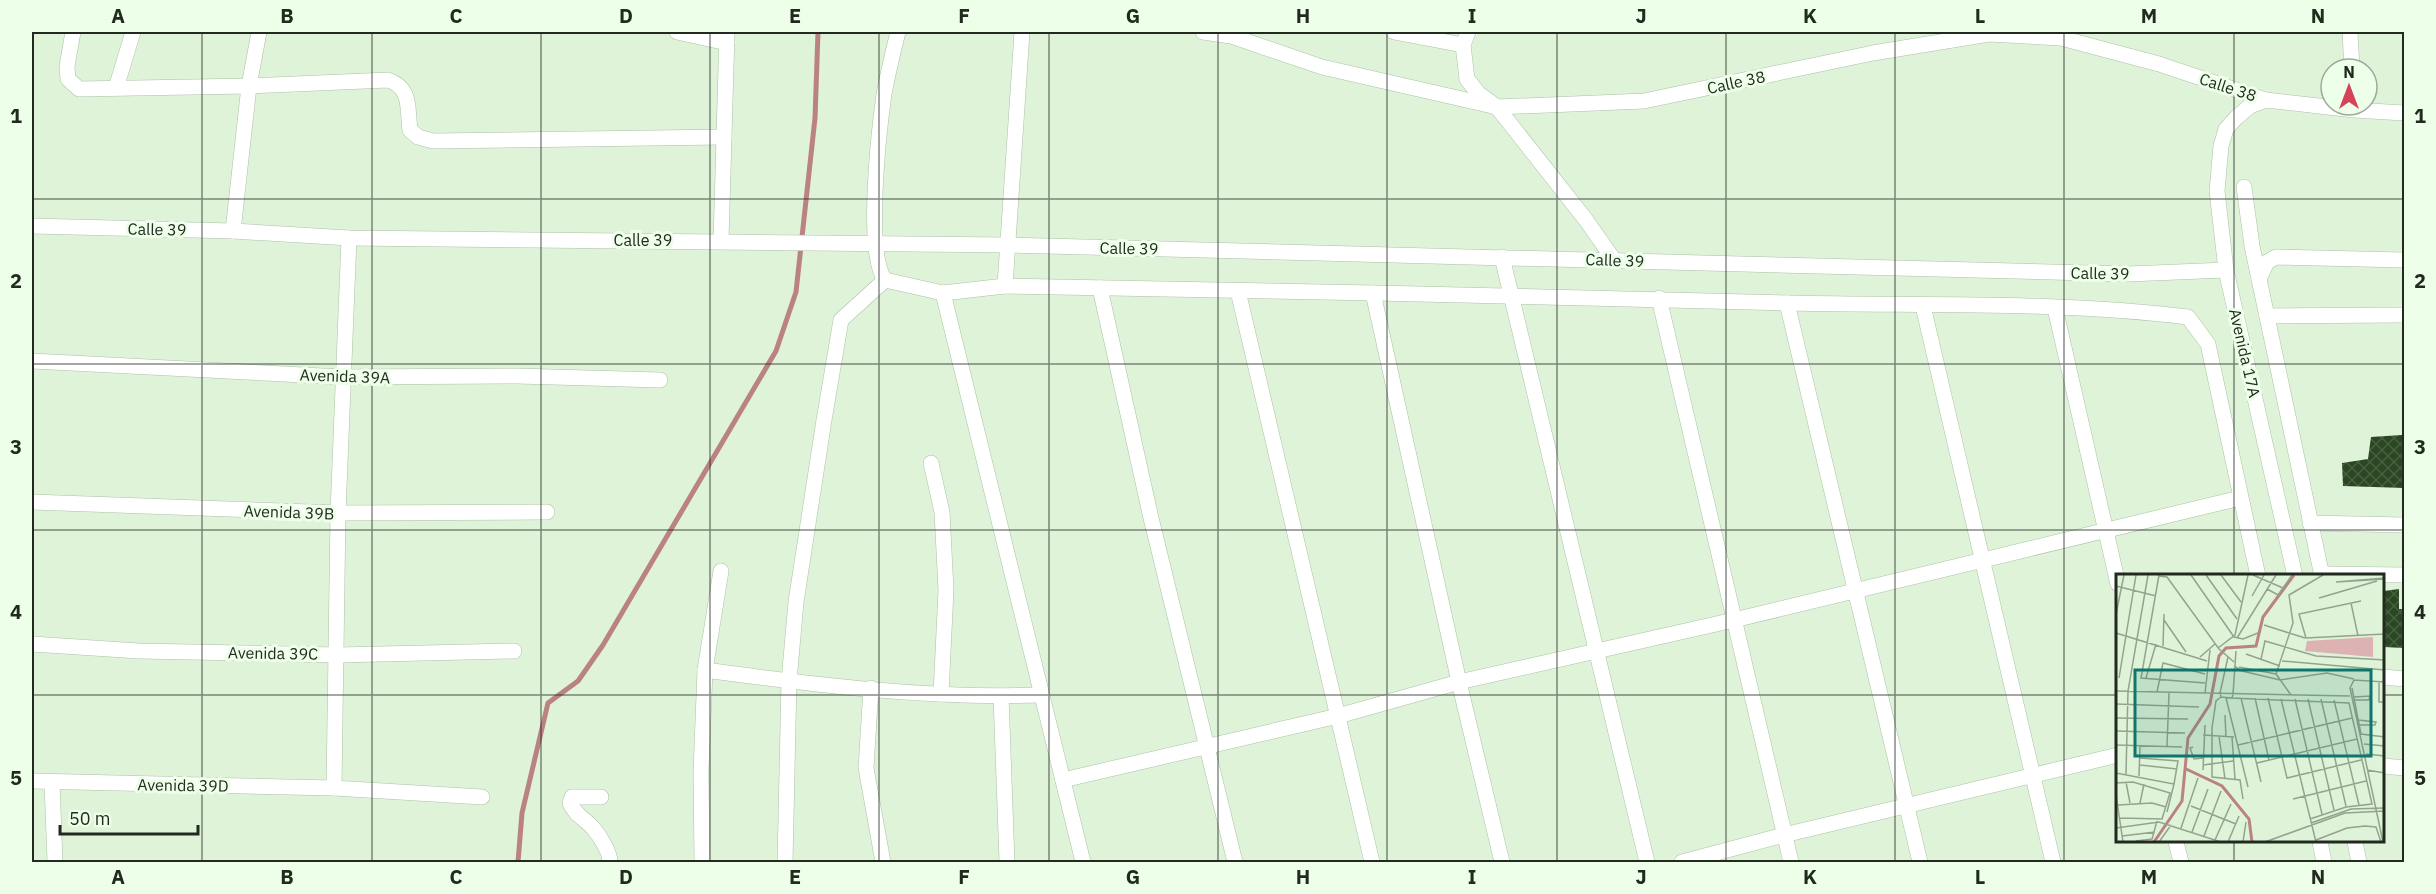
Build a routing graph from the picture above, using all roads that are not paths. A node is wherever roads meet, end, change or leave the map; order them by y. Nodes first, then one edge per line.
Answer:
1 (73, 32) edge
2 (133, 32) edge
3 (259, 32) edge
4 (677, 32) edge
5 (898, 32) edge
6 (1022, 32) edge
7 (1203, 32) edge
8 (1394, 32) edge
9 (2350, 32) edge
10 (727, 37) edge
11 (1466, 38) edge
12 (2351, 57) edge
13 (249, 86) junction
14 (116, 88) junction
15 (2266, 100) junction
16 (2319, 105) edge
17 (1497, 107) junction
18 (2379, 110) edge
19 (2404, 113) edge
20 (2226, 129) joint
21 (724, 137) junction
22 (2244, 187) dead end
23 (32, 226) edge
24 (233, 231) junction
25 (349, 238) junction
26 (721, 241) junction
27 (876, 243) junction
28 (1009, 245) junction
29 (1502, 257) junction
30 (1614, 260) junction
31 (2404, 260) edge
32 (2226, 270) junction
33 (2259, 279) junction
34 (885, 280) junction
35 (1005, 286) junction
36 (1100, 288) junction
37 (1238, 291) junction
38 (943, 293) junction
39 (1373, 293) junction
40 (1512, 296) junction
41 (1659, 298) junction
42 (1787, 303) junction
43 (1923, 306) junction
44 (2055, 308) junction
45 (2404, 315) edge
46 (2267, 316) junction
47 (32, 361) edge
48 (342, 377) junction
49 (660, 380) dead end
50 (931, 463) dead end
51 (2240, 498) junction
52 (32, 502) edge
53 (547, 512) dead end
54 (338, 513) junction
55 (2310, 523) junction
56 (2404, 525) edge
57 (2106, 530) junction
58 (1981, 560) junction
59 (721, 570) dead end
60 (2258, 574) edge
61 (2295, 574) edge
62 (2322, 574) edge
63 (2116, 575) edge
64 (2385, 575) edge
65 (2404, 575) edge
66 (1855, 591) junction
67 (1734, 620) junction
68 (32, 644) edge
69 (1596, 650) junction
70 (514, 651) dead end
71 (338, 655) junction
72 (705, 670) junction
73 (2385, 677) edge
74 (2404, 679) edge
75 (789, 681) junction
76 (1459, 682) junction
77 (871, 688) junction
78 (941, 694) junction
79 (1041, 695) junction
80 (1001, 696) junction
81 (1338, 716) junction
82 (1207, 746) junction
83 (2116, 755) edge
84 (2385, 766) edge
85 (2404, 768) edge
86 (2034, 776) junction
87 (1063, 780) junction
88 (32, 781) edge
89 (52, 782) junction
90 (334, 788) junction
91 (482, 797) dead end
92 (602, 797) dead end
93 (1907, 806) junction
94 (1784, 835) junction
95 (2176, 843) edge
96 (2320, 843) edge
97 (2355, 843) edge
98 (55, 862) edge
99 (610, 862) edge
100 (702, 862) edge
101 (785, 862) edge
102 (883, 862) edge
103 (1007, 862) edge
104 (1083, 862) edge
105 (1235, 862) edge
106 (1372, 862) edge
107 (1502, 862) edge
108 (1647, 862) edge
109 (1682, 862) edge
110 (1791, 862) edge
111 (1920, 862) edge
112 (2053, 862) edge
113 (2181, 862) edge
114 (2324, 862) edge
115 (2359, 862) edge

1 - 14 street
2 - 14 street
3 - 13 street
4 - 10 street
5 - 27 street
6 - 28 street
7 - 17 street, Calle 38
8 - 11 street
9 - 12 street
10 - 21 street
11 - 17 street
13 - 14 street
13 - 21 street
13 - 24 street
15 - 16 street, Calle 38
15 - 17 street, Calle 38
15 - 20 street, Calle 38
17 - 30 street
18 - 19 street, Calle 38
20 - 32 street, Avenida 17A
21 - 26 street
22 - 33 street
23 - 24 street, Calle 39
24 - 25 street, Calle 39
25 - 26 street, Calle 39
25 - 48 street
26 - 27 street, Calle 39
27 - 28 street, Calle 39
27 - 34 street
28 - 29 street, Calle 39
28 - 35 street
29 - 30 street, Calle 39
29 - 40 street
30 - 32 street, Calle 39
31 - 33 street
32 - 61 street, Avenida 17A
33 - 46 street
34 - 38 street
34 - 75 street
35 - 36 street
35 - 38 street
36 - 37 street
36 - 82 street
37 - 39 street
37 - 81 street
38 - 79 street
39 - 40 street
39 - 76 street
40 - 41 street
40 - 69 street
41 - 42 street
41 - 67 street
42 - 43 street
42 - 66 street
43 - 44 street
43 - 58 street
44 - 51 street
44 - 57 street
45 - 46 street
46 - 55 street
47 - 48 street, Avenida 39A
48 - 49 street, Avenida 39A
48 - 54 street
50 - 78 street
51 - 57 street
51 - 60 street
52 - 54 street, Avenida 39B
53 - 54 street, Avenida 39B
54 - 71 street
55 - 56 street
55 - 62 street
57 - 58 street
57 - 63 street
58 - 66 street
58 - 86 street
59 - 72 street
64 - 65 street
66 - 67 street
66 - 93 street
67 - 69 street
67 - 94 street
68 - 71 street, Avenida 39C
69 - 76 street
69 - 108 street
70 - 71 street, Avenida 39C
71 - 90 street
72 - 75 street
72 - 100 street
73 - 74 street
75 - 77 street
75 - 101 street
76 - 81 street
76 - 107 street
77 - 78 street
77 - 102 street
78 - 80 street
79 - 80 street
79 - 87 street
80 - 103 street
81 - 82 street
81 - 106 street
82 - 87 street
82 - 105 street
83 - 86 street
84 - 85 street
86 - 93 street
86 - 112 street
87 - 104 street
88 - 89 street, Avenida 39D
89 - 90 street, Avenida 39D
89 - 98 street
90 - 91 street, Avenida 39D
92 - 99 street
93 - 94 street
93 - 111 street
94 - 109 street
94 - 110 street
95 - 113 street
96 - 114 street
97 - 115 street

